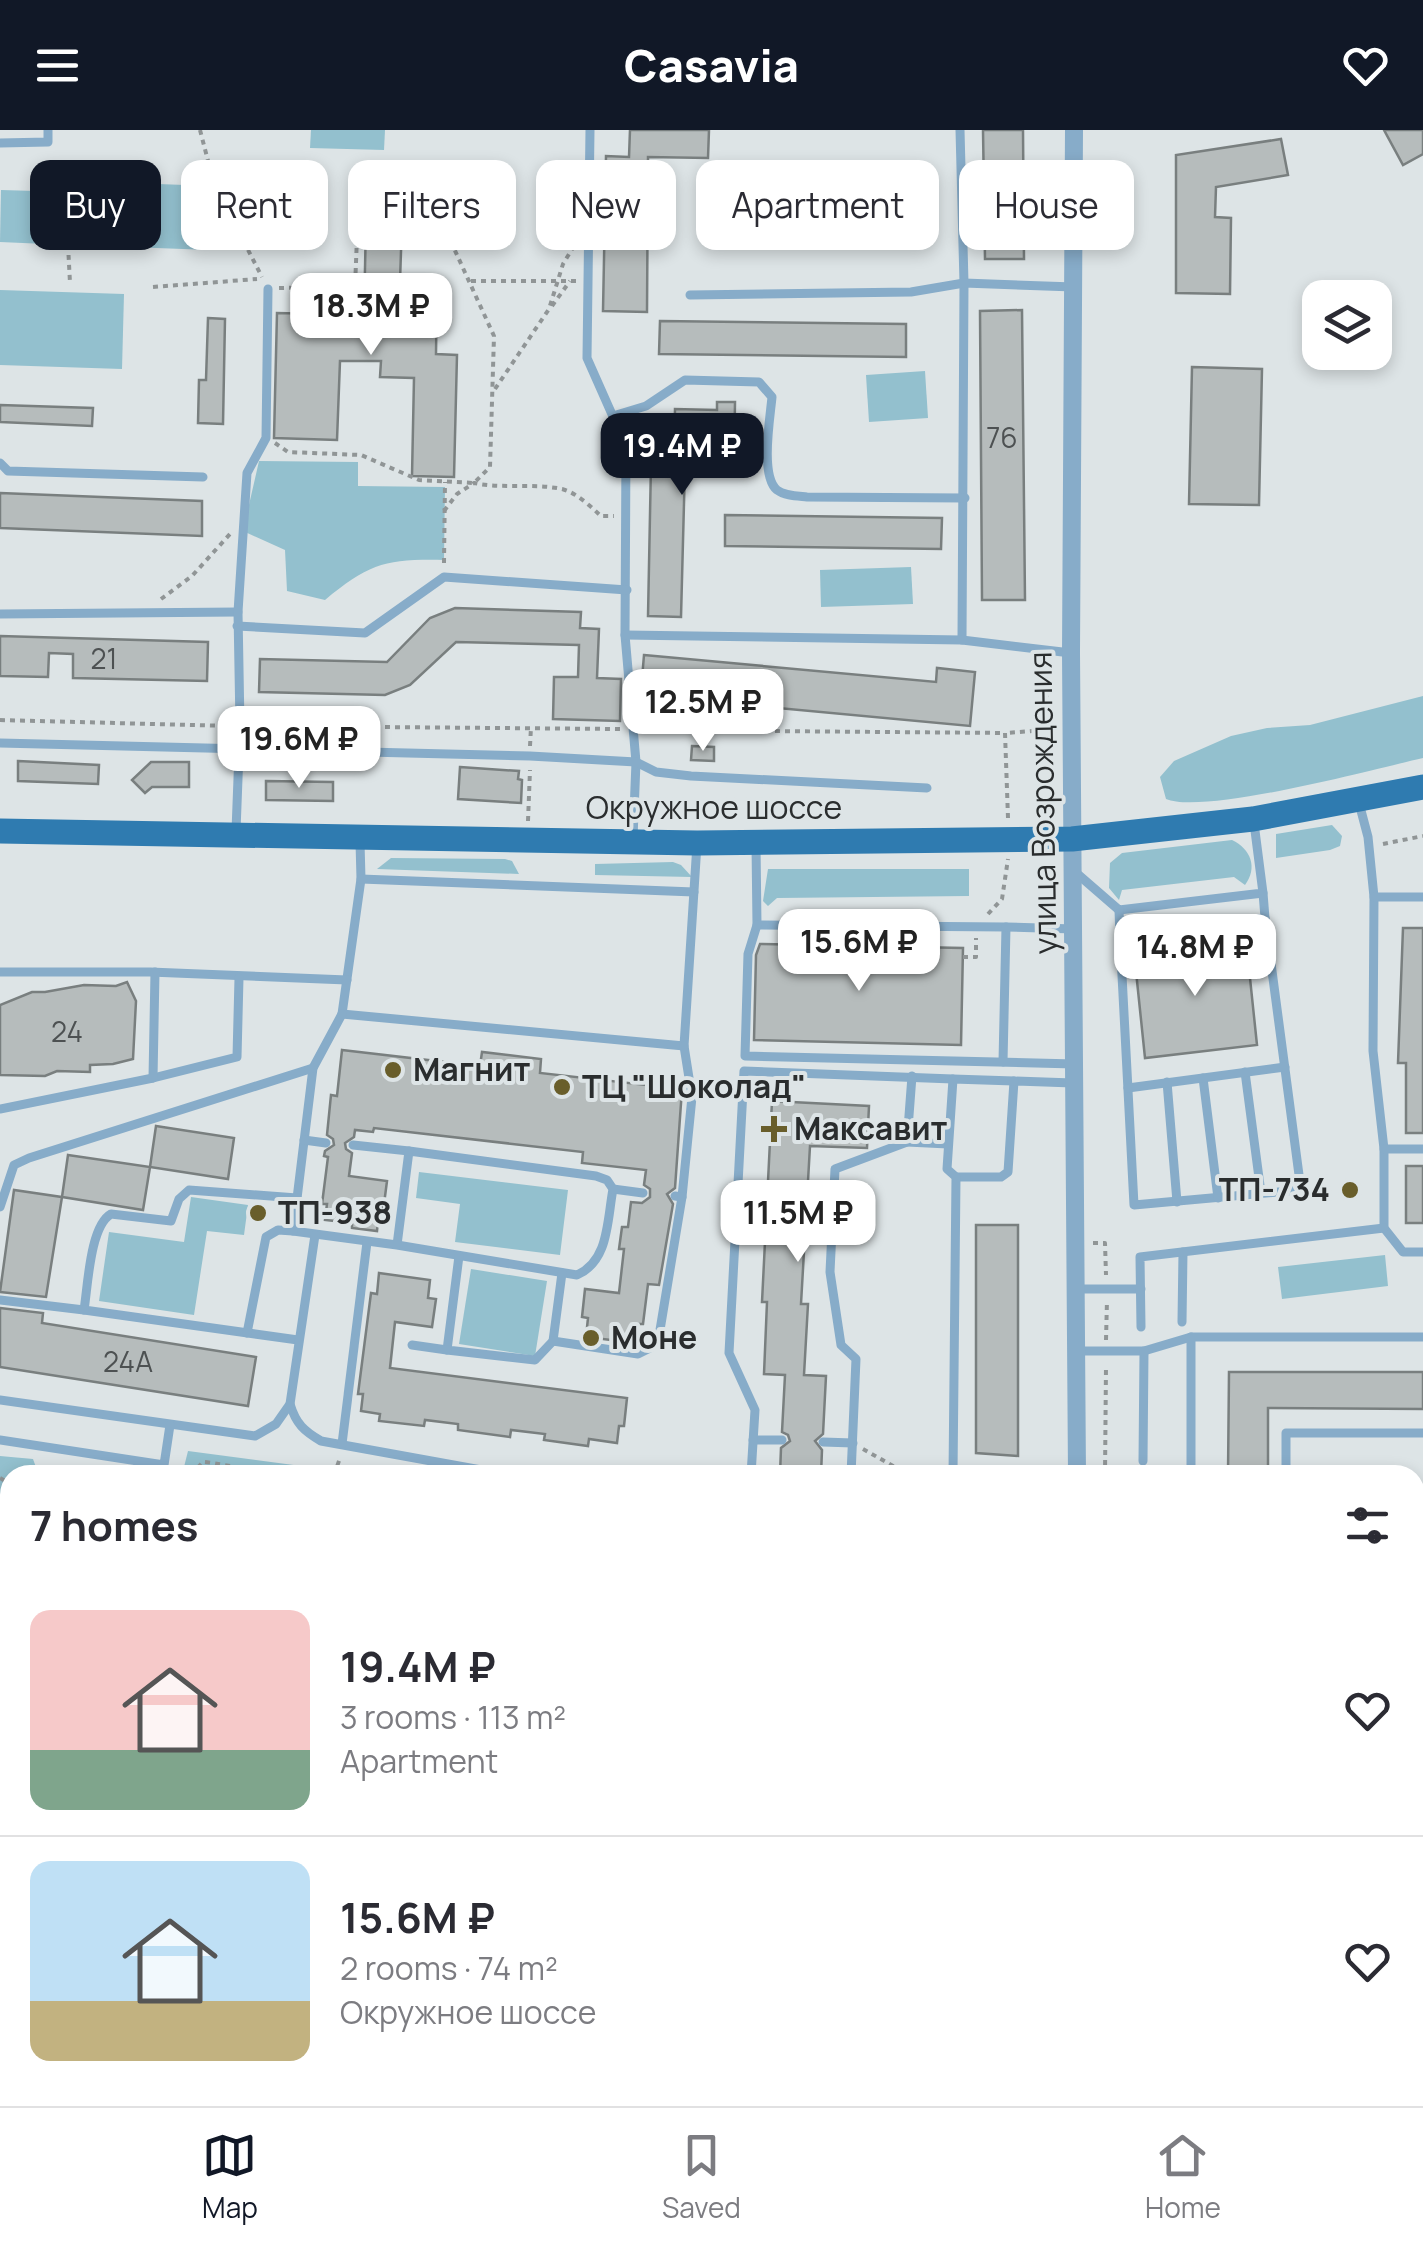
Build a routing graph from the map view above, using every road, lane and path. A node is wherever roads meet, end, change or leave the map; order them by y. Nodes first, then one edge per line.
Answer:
1 (48, 130) edge
2 (200, 130) edge
3 (590, 130) edge
4 (960, 130) edge
5 (1074, 130) edge
6 (0, 143) edge
7 (590, 160) edge
8 (68, 250) edge
9 (572, 250) edge
10 (589, 250) edge
11 (471, 281) junction
12 (558, 281) junction
13 (570, 281) junction
14 (588, 281) junction
15 (70, 283) dead end
16 (964, 283) junction
17 (265, 284) junction
18 (152, 287) dead end
19 (1074, 287) junction
20 (690, 295) dead end
21 (549, 309) junction
22 (492, 394) junction
23 (612, 416) junction
24 (266, 438) junction
25 (0, 464) edge
26 (203, 477) dead end
27 (445, 482) junction
28 (474, 483) junction
29 (965, 498) junction
30 (444, 511) junction
31 (626, 516) junction
32 (244, 518) junction
33 (444, 578) junction
34 (627, 590) junction
35 (238, 612) junction
36 (0, 614) edge
37 (143, 616) junction
38 (237, 626) junction
39 (626, 635) junction
40 (962, 640) junction
41 (1043, 649) junction
42 (1071, 652) junction
43 (0, 720) edge
44 (240, 726) junction
45 (531, 727) junction
46 (634, 730) junction
47 (1006, 733) junction
48 (0, 743) edge
49 (240, 748) junction
50 (530, 756) junction
51 (636, 762) junction
52 (1423, 787) edge
53 (928, 788) dead end
54 (1358, 802) junction
55 (1008, 818) dead end
56 (1253, 819) junction
57 (0, 831) edge
58 (236, 834) junction
59 (360, 834) junction
60 (1423, 836) edge
61 (527, 839) junction
62 (633, 840) junction
63 (1072, 840) junction
64 (698, 842) junction
65 (756, 842) junction
66 (1368, 846) junction
67 (1009, 854) dead end
68 (1072, 869) junction
69 (361, 879) junction
70 (694, 892) junction
71 (1263, 893) junction
72 (1374, 897) junction
73 (1423, 897) edge
74 (1118, 910) junction
75 (1266, 918) junction
76 (757, 925) junction
77 (976, 927) junction
78 (1006, 927) junction
79 (1074, 929) junction
80 (1120, 936) junction
81 (963, 958) dead end
82 (0, 972) edge
83 (154, 972) junction
84 (239, 978) junction
85 (347, 980) junction
86 (342, 1014) junction
87 (684, 1046) junction
88 (1003, 1062) junction
89 (1075, 1064) junction
90 (1285, 1067) junction
91 (313, 1068) junction
92 (1245, 1072) junction
93 (912, 1076) junction
94 (154, 1078) junction
95 (1204, 1078) junction
96 (953, 1079) junction
97 (1014, 1081) junction
98 (1167, 1082) junction
99 (1074, 1083) junction
100 (1128, 1088) junction
101 (0, 1109) edge
102 (304, 1140) junction
103 (907, 1142) junction
104 (326, 1143) dead end
105 (948, 1144) junction
106 (353, 1145) dead end
107 (1384, 1149) junction
108 (1423, 1149) edge
109 (409, 1152) junction
110 (956, 1177) junction
111 (614, 1189) junction
112 (643, 1193) dead end
113 (1261, 1194) junction
114 (297, 1198) junction
115 (1218, 1198) junction
116 (1177, 1202) junction
117 (0, 1207) edge
118 (1384, 1228) junction
119 (294, 1231) junction
120 (315, 1235) junction
121 (367, 1242) junction
122 (396, 1246) junction
123 (1183, 1252) junction
124 (1423, 1252) edge
125 (458, 1256) junction
126 (562, 1273) junction
127 (1075, 1289) junction
128 (1141, 1289) junction
129 (0, 1300) edge
130 (84, 1310) junction
131 (1182, 1322) dead end
132 (1141, 1327) dead end
133 (247, 1333) junction
134 (1191, 1336) junction
135 (1423, 1337) edge
136 (298, 1340) junction
137 (553, 1340) junction
138 (412, 1345) dead end
139 (447, 1350) junction
140 (1076, 1351) junction
141 (1144, 1351) junction
142 (0, 1400) edge
143 (290, 1404) junction
144 (170, 1426) junction
145 (1423, 1433) edge
146 (0, 1440) edge
147 (753, 1440) junction
148 (782, 1440) dead end
149 (822, 1442) dead end
150 (853, 1443) junction
151 (342, 1444) junction
152 (1143, 1462) dead end
153 (337, 1465) edge
154 (455, 1465) edge
155 (752, 1465) edge
156 (852, 1465) edge
157 (893, 1465) edge
158 (953, 1465) edge
159 (1076, 1465) edge
160 (1191, 1465) edge
161 (1286, 1465) edge

1 - 6 lane
2 - 17 path
3 - 7 lane
4 - 16 lane
5 - 19 street, улица Возрождения
8 - 15 path
9 - 12 path
10 - 14 lane
11 - 12 path
11 - 17 path
11 - 22 path
12 - 13 path
12 - 21 path
13 - 14 path
13 - 21 path
14 - 23 lane
16 - 19 lane
16 - 20 lane
16 - 29 lane
17 - 18 path
17 - 24 lane
19 - 42 street, улица Возрождения
21 - 22 path
22 - 28 path
23 - 29 lane
23 - 31 lane
24 - 27 path
24 - 32 lane
25 - 26 lane
27 - 28 path
27 - 30 path
28 - 30 path
28 - 31 path
29 - 40 lane
30 - 33 path
31 - 34 lane
32 - 35 lane
32 - 37 path
33 - 34 lane
33 - 38 lane
34 - 39 lane
35 - 37 lane
35 - 38 lane
36 - 37 lane
38 - 44 lane
39 - 40 lane
39 - 46 lane
40 - 41 lane
41 - 42 lane
41 - 47 path
42 - 63 street, улица Возрождения
43 - 44 path
44 - 45 path
44 - 49 lane
45 - 46 path
45 - 50 path
46 - 47 path
46 - 51 lane
47 - 55 path
48 - 49 lane
49 - 50 lane
49 - 58 lane
50 - 51 lane
50 - 61 path
51 - 53 lane
51 - 62 lane
52 - 54 main road, Окружное шоссе
54 - 56 main road, Окружное шоссе
54 - 66 lane
56 - 63 main road, Окружное шоссе
56 - 71 lane
57 - 58 main road, Окружное шоссе
58 - 59 main road, Окружное шоссе
59 - 61 main road, Окружное шоссе
59 - 69 lane
60 - 66 path
61 - 62 main road, Окружное шоссе
62 - 64 main road, Окружное шоссе
63 - 65 main road, Окружное шоссе
63 - 68 street, улица Возрождения
64 - 65 main road, Окружное шоссе
64 - 70 lane
65 - 76 lane
66 - 72 lane
67 - 77 path
68 - 74 lane
68 - 79 street, улица Возрождения
69 - 70 lane
69 - 85 lane
70 - 87 lane
71 - 74 lane
71 - 75 lane
72 - 73 lane
72 - 107 lane
74 - 80 lane
75 - 80 lane
75 - 90 lane
76 - 77 lane
76 - 88 lane
77 - 78 lane
77 - 81 path
78 - 79 lane
78 - 88 lane
79 - 89 street, улица Возрождения
80 - 100 lane
82 - 83 lane
83 - 84 lane
83 - 94 lane
84 - 85 lane
84 - 94 lane
85 - 86 lane
86 - 87 lane
86 - 91 lane
87 - 137 lane
88 - 89 lane
89 - 99 street, улица Возрождения
90 - 92 lane
90 - 113 lane
91 - 102 lane
91 - 117 lane
92 - 95 lane
92 - 113 lane
93 - 96 lane
93 - 103 lane
93 - 147 lane
94 - 101 lane
95 - 98 lane
95 - 115 lane
96 - 97 lane
96 - 105 lane
97 - 99 lane
97 - 110 lane
98 - 100 lane
98 - 116 lane
99 - 127 street, улица Возрождения
100 - 116 lane
102 - 104 lane
102 - 114 lane
103 - 105 lane
103 - 150 lane
105 - 110 lane
106 - 109 lane
107 - 108 lane
107 - 118 lane
109 - 111 lane
109 - 122 lane
110 - 158 lane
111 - 112 lane
111 - 126 lane
113 - 115 lane
114 - 119 lane
114 - 130 lane
115 - 116 lane
118 - 123 lane
118 - 124 lane
119 - 120 lane
119 - 133 lane
120 - 121 lane
120 - 136 lane
121 - 122 lane
121 - 151 lane
122 - 125 lane
123 - 128 lane
123 - 131 lane
125 - 126 lane
125 - 139 lane
126 - 137 lane
127 - 128 lane
127 - 140 street, улица Возрождения
128 - 132 lane
129 - 130 lane
130 - 133 lane
133 - 136 lane
134 - 135 lane
134 - 141 lane
134 - 160 lane
136 - 143 lane
137 - 139 lane
138 - 139 lane
140 - 141 lane
140 - 159 street, улица Возрождения
141 - 152 lane
142 - 144 lane
143 - 144 lane
143 - 151 lane
144 - 146 lane
145 - 161 lane
147 - 148 lane
147 - 155 lane
149 - 150 lane
150 - 156 lane
150 - 157 path
151 - 153 path
151 - 154 lane

